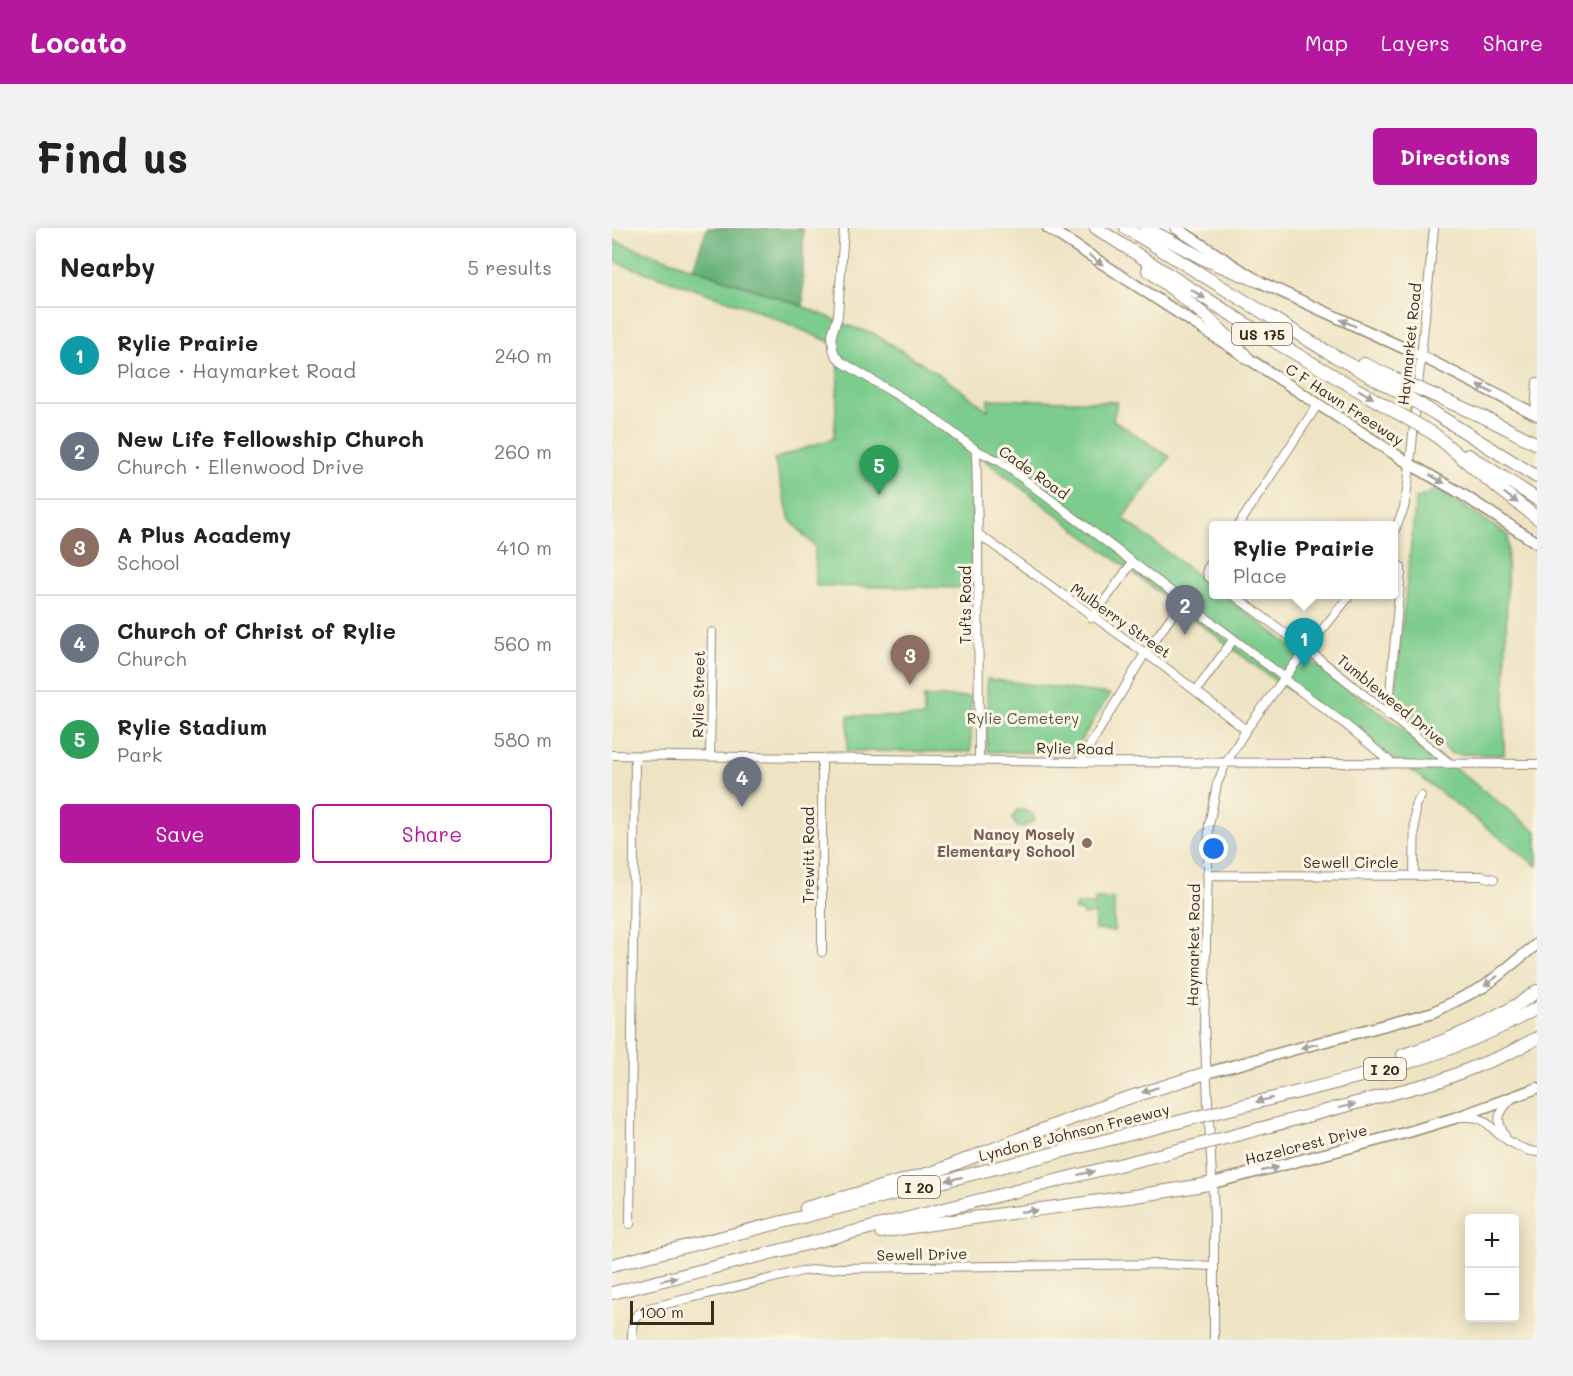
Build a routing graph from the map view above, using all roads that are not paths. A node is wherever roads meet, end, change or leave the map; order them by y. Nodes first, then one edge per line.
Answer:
1 (844, 228) edge
2 (1048, 228) edge
3 (1096, 228) edge
4 (1126, 228) edge
5 (1146, 228) edge
6 (1176, 228) edge
7 (1434, 228) edge
8 (1132, 251) junction
9 (1258, 281) junction
10 (1420, 356) junction
11 (1248, 359) junction
12 (1537, 382) edge
13 (1398, 386) junction
14 (1318, 404) junction
15 (1536, 415) edge
16 (1434, 434) junction
17 (1537, 444) edge
18 (976, 450) junction
19 (1410, 464) junction
20 (1537, 477) edge
21 (1537, 499) edge
22 (1537, 518) edge
23 (1241, 521) edge
24 (1398, 522) edge
25 (978, 534) junction
26 (1537, 543) edge
27 (1132, 562) junction
28 (1398, 564) edge
29 (1239, 599) edge
30 (1347, 599) edge
31 (1182, 602) junction
32 (1092, 618) junction
33 (712, 632) dead end
34 (1233, 640) junction
35 (1308, 650) junction
36 (1144, 655) junction
37 (1284, 679) junction
38 (1196, 691) junction
39 (1388, 715) junction
40 (1246, 730) junction
41 (612, 755) edge
42 (635, 756) junction
43 (710, 756) junction
44 (822, 758) junction
45 (979, 760) junction
46 (1080, 762) junction
47 (1448, 762) junction
48 (1226, 763) junction
49 (1392, 763) junction
50 (1537, 764) edge
51 (1421, 796) dead end
52 (1208, 875) junction
53 (1414, 875) junction
54 (1494, 879) dead end
55 (1537, 944) edge
56 (822, 952) dead end
57 (1537, 991) edge
58 (1537, 1008) edge
59 (1534, 1041) edge
60 (1206, 1072) junction
61 (1537, 1088) edge
62 (1295, 1092) junction
63 (1514, 1097) junction
64 (1458, 1117) junction
65 (1509, 1141) junction
66 (1537, 1152) edge
67 (1213, 1183) junction
68 (630, 1224) dead end
69 (785, 1249) junction
70 (665, 1252) junction
71 (612, 1265) edge
72 (1214, 1266) junction
73 (612, 1293) edge
74 (632, 1340) edge
75 (1214, 1340) edge

1 - 18 street, Cade Road
2 -> 11 main road, C F Hawn Freeway
3 - 8 highway, C F Hawn Freeway / US 175
4 - 13 highway, US 175
5 - 9 highway
6 - 9 main road
7 - 10 street, Haymarket Road
8 - 11 highway
8 -> 16 highway, C F Hawn Freeway / US 175, bridge
10 -> 9 main road
15 -> 10 main road
10 - 19 street, Haymarket Road
11 - 14 main road, C F Hawn Freeway
12 - 15 street
13 - 17 highway, bridge
13 - 20 highway, bridge
14 - 19 main road, C F Hawn Freeway
14 - 23 street
16 - 21 highway, C F Hawn Freeway / US 175
16 -> 22 highway
18 - 25 street, Tufts Road
18 - 27 street, Cade Road
19 - 24 street, Haymarket Road
19 -> 26 main road, C F Hawn Freeway
25 - 32 street, Mulberry Street
25 - 45 street, Tufts Road
27 - 31 street, Cade Road
27 - 32 street
28 - 39 street
29 - 35 street, Tumbleweed Drive
30 - 35 street, Haymarket Road
31 - 34 street, Cade Road
31 - 36 street
32 - 36 street, Mulberry Street
33 - 43 street, Rylie Street
34 - 37 street, Cade Road
34 - 38 street
35 - 37 street, Haymarket Road
35 - 39 street, Tumbleweed Drive
36 - 38 street, Mulberry Street
36 - 46 street
37 - 40 street, Haymarket Road
37 - 49 street, Cade Road
38 - 40 street, Mulberry Street
39 - 47 street, Tumbleweed Drive
40 - 48 street, Haymarket Road
41 - 42 street, Rylie Road
42 - 43 street, Rylie Road
42 - 68 street
43 - 44 street, Rylie Road
44 - 45 street, Rylie Road
44 - 56 street, Trewitt Road
45 - 46 street, Rylie Road
46 - 48 street, Rylie Road
47 - 49 street, Rylie Road
47 - 50 street, Rylie Road
48 - 49 street, Rylie Road
48 - 52 street, Haymarket Road
51 - 53 street
52 - 53 street, Sewell Circle
52 - 60 street, Haymarket Road
53 - 54 street, Sewell Circle
55 -> 60 main road
57 - 62 highway
58 - 62 highway, Lyndon B Johnson Freeway / I 20
69 -> 59 highway, I 20, bridge
60 - 67 street, Haymarket Road
60 -> 70 highway
61 - 63 main road
62 -> 70 highway, Lyndon B Johnson Freeway / I 20, bridge
63 - 64 main road
63 - 65 street
64 - 65 street
67 -> 64 main road, Hazelcrest Drive
65 - 66 street
69 -> 67 highway
67 - 72 street, Haymarket Road
73 -> 69 highway, I 20
70 - 71 highway, Lyndon B Johnson Freeway / I 20
72 - 74 street, Sewell Drive
72 - 75 street, Haymarket Road

